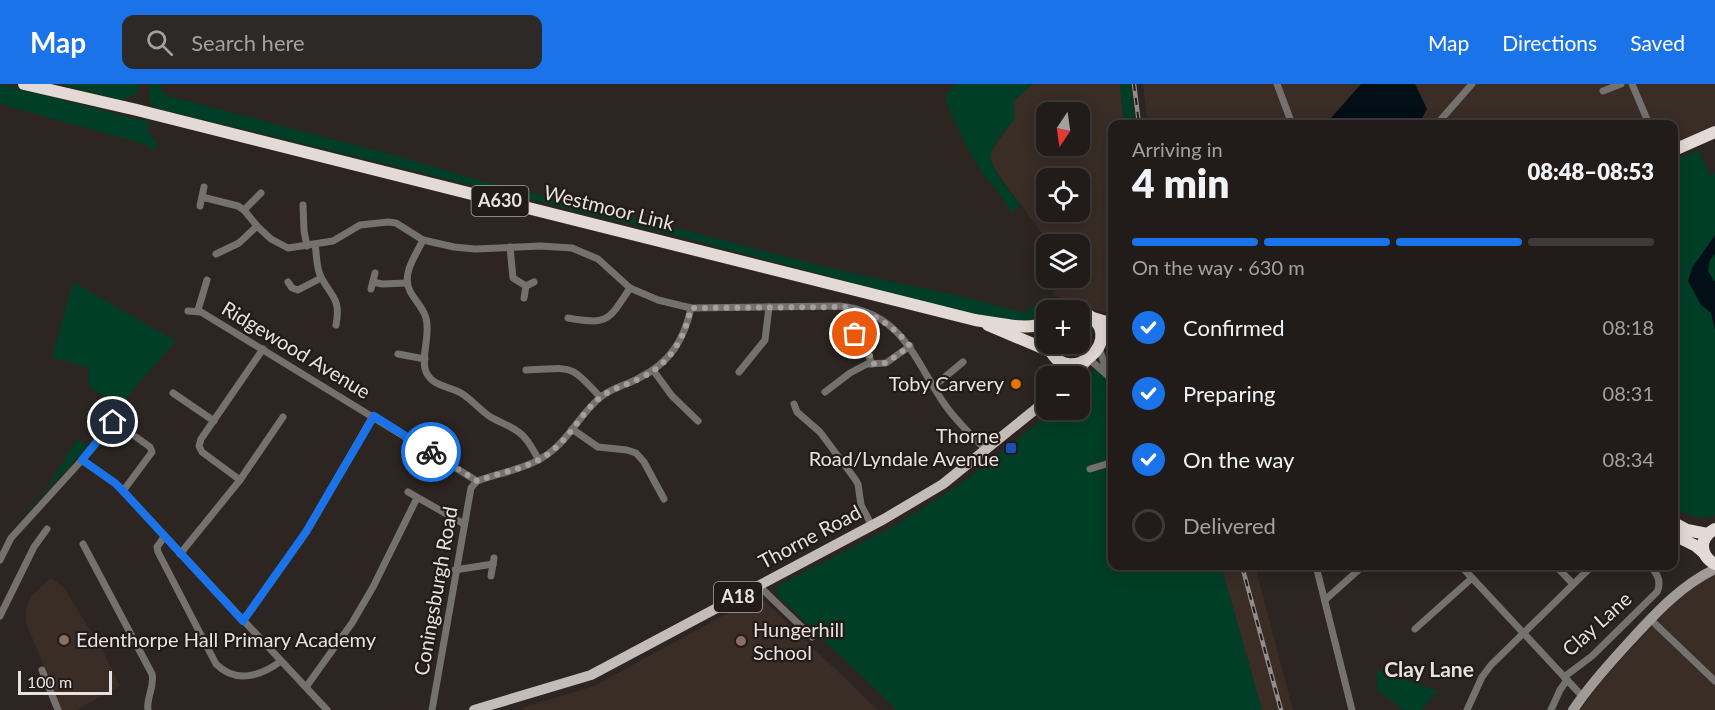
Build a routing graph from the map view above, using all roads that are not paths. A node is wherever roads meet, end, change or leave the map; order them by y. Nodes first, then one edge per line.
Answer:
1 (24, 84) edge
2 (1277, 84) edge
3 (1472, 84) edge
4 (1621, 84) edge
5 (1632, 84) edge
6 (1604, 91) dead end
7 (1290, 120) edge
8 (1440, 120) edge
9 (1647, 120) edge
10 (1715, 132) edge
11 (1678, 148) edge
12 (204, 187) dead end
13 (261, 192) dead end
14 (202, 197) junction
15 (303, 205) dead end
16 (200, 206) dead end
17 (244, 210) junction
18 (257, 226) junction
19 (423, 240) junction
20 (311, 245) junction
21 (510, 247) junction
22 (227, 249) junction
23 (216, 254) dead end
24 (232, 258) dead end
25 (375, 273) dead end
26 (321, 278) junction
27 (207, 280) dead end
28 (288, 282) dead end
29 (534, 282) dead end
30 (407, 283) junction
31 (526, 286) junction
32 (630, 288) junction
33 (524, 298) dead end
34 (770, 307) junction
35 (691, 308) junction
36 (198, 310) junction
37 (188, 311) dead end
38 (1090, 316) edge
39 (568, 318) dead end
40 (1093, 318) junction
41 (975, 320) junction
42 (1108, 322) edge
43 (1036, 324) edge
44 (336, 325) dead end
45 (848, 327) dead end
46 (855, 334) junction
47 (846, 342) dead end
48 (1108, 342) edge
49 (1036, 344) edge
50 (910, 346) junction
51 (1100, 346) junction
52 (263, 349) junction
53 (398, 354) dead end
54 (1056, 354) edge
55 (425, 359) junction
56 (1088, 360) junction
57 (963, 362) dead end
58 (872, 364) junction
59 (1082, 366) edge
60 (526, 370) dead end
61 (653, 370) junction
62 (739, 372) dead end
63 (1107, 373) joint
64 (934, 386) junction
65 (825, 392) dead end
66 (173, 393) dead end
67 (600, 397) junction
68 (794, 404) dead end
69 (1036, 408) edge
70 (374, 416) junction
71 (283, 417) dead end
72 (214, 421) junction
73 (698, 421) dead end
74 (113, 422) dead end
75 (572, 429) junction
76 (135, 436) dead end
77 (986, 450) junction
78 (82, 460) junction
79 (540, 460) junction
80 (1108, 464) edge
81 (1090, 469) dead end
82 (240, 480) junction
83 (477, 481) junction
84 (123, 491) junction
85 (408, 492) dead end
86 (417, 498) junction
87 (665, 501) dead end
88 (464, 524) junction
89 (1678, 525) edge
90 (872, 526) junction
91 (47, 529) dead end
92 (1711, 532) edge
93 (164, 537) junction
94 (1678, 537) edge
95 (83, 544) dead end
96 (180, 554) junction
97 (1708, 558) edge
98 (0, 560) edge
99 (1715, 569) edge
100 (455, 570) junction
101 (1317, 570) edge
102 (1359, 570) edge
103 (1465, 570) edge
104 (1560, 570) edge
105 (1588, 570) edge
106 (1654, 570) edge
107 (491, 576) dead end
108 (1472, 578) junction
109 (1693, 581) junction
110 (1573, 584) junction
111 (759, 586) junction
112 (1325, 600) junction
113 (0, 616) edge
114 (1650, 619) junction
115 (243, 621) junction
116 (1415, 629) dead end
117 (1524, 633) junction
118 (812, 637) dead end
119 (281, 661) junction
120 (42, 670) dead end
121 (1566, 679) junction
122 (1715, 681) edge
123 (306, 687) junction
124 (1582, 696) junction
125 (58, 710) edge
126 (148, 710) edge
127 (327, 710) edge
128 (432, 710) edge
129 (474, 710) edge
130 (1352, 710) edge
131 (1467, 710) edge
132 (1551, 710) edge
133 (1573, 710) edge

1 - 41 highway, Westmoor Link / A630
2 - 7 street
3 - 8 street
4 - 6 street
5 - 9 street
10 - 11 highway
12 - 14 street
13 - 17 street
14 - 16 street
14 - 17 street
15 - 20 street
17 - 18 street
18 - 20 street
18 - 22 street
19 - 20 street
19 - 21 street
19 - 30 street
20 - 26 street
21 - 31 street
21 - 32 street
22 - 23 street
22 - 24 street
25 - 30 street
26 - 28 street
26 - 44 street
27 - 36 street
29 - 31 street
30 - 55 street
31 - 33 street
32 - 35 street
32 - 39 street
34 - 35 street
34 - 50 street
34 - 62 street
35 - 61 street
36 - 37 street, Ridgewood Avenue
36 - 52 street, Ridgewood Avenue
38 - 40 highway
40 - 42 highway
40 - 51 highway
41 - 43 highway, Westmoor Link / A630
41 - 49 highway, Westmoor Link / A630
45 - 46 street
46 - 47 street
46 - 58 street
48 - 51 highway
50 - 58 street
50 - 64 street
51 - 56 highway
51 - 63 street
52 - 70 street, Ridgewood Avenue
52 - 72 street
53 - 55 street
54 - 56 highway, Westmoor Link
55 - 79 street
56 - 59 main road
56 - 63 street
57 - 64 street
58 - 65 street
60 - 67 street
61 - 67 street
61 - 73 street
64 - 77 street
66 - 72 street
67 - 75 street
68 - 90 street
69 - 77 main road, Thorne Road / A18
70 - 83 street, Ridgewood Avenue
70 - 115 street
71 - 82 street
72 - 82 street
74 - 78 street
75 - 79 street
75 - 87 street
76 - 84 street
77 - 90 main road, Thorne Road / A18
78 - 84 street
78 - 98 street
79 - 83 street
80 - 81 street
82 - 96 street
83 - 88 street, Coningsburgh Road
84 - 93 street
85 - 86 street
86 - 88 street
86 - 123 street
88 - 100 street, Coningsburgh Road
89 - 92 highway
90 - 111 main road, Thorne Road / A18
91 - 113 street
92 - 97 highway
93 - 96 street
93 - 119 street
94 - 97 highway
95 - 126 street
96 - 115 street
97 - 109 street
99 - 109 street
100 - 107 street
100 - 128 street, Coningsburgh Road
101 - 112 street
102 - 112 street
103 - 108 street
104 - 110 street
105 - 110 street
106 - 121 street, Clay Lane
108 - 116 street
108 - 117 street
109 - 114 street
110 - 117 street
111 - 118 street
111 - 129 main road, Thorne Road / A18
112 - 130 street
114 - 122 street
114 - 124 street
115 - 119 street
117 - 121 street
117 - 131 street
119 - 123 street
120 - 125 street
121 - 124 street
121 - 132 street
123 - 127 street
124 - 133 street

